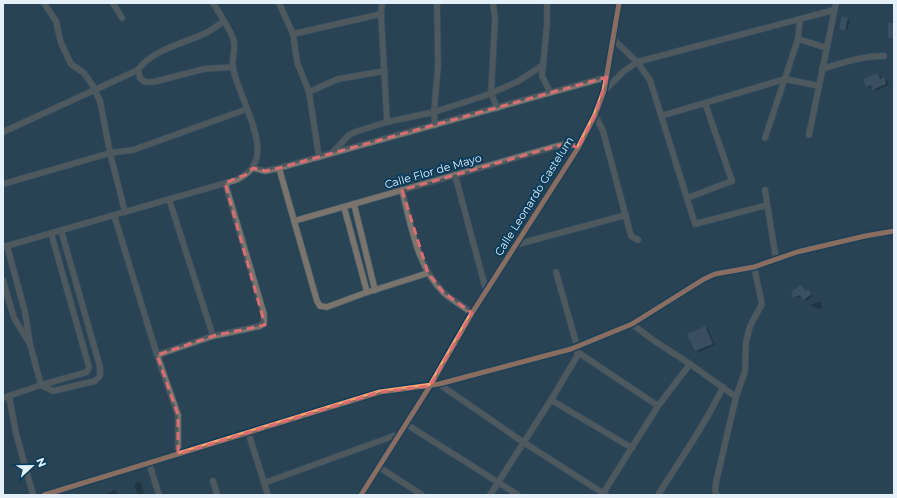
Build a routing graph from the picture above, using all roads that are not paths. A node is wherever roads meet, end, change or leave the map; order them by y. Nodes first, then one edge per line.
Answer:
1 (44, 3) edge
2 (113, 3) edge
3 (213, 3) edge
4 (279, 3) edge
5 (286, 3) edge
6 (382, 3) edge
7 (437, 3) edge
8 (493, 3) edge
9 (547, 3) edge
10 (619, 3) edge
11 (836, 3) edge
12 (283, 10) junction
13 (834, 10) junction
14 (381, 14) junction
15 (122, 18) dead end
16 (800, 19) junction
17 (224, 21) junction
18 (293, 34) junction
19 (613, 39) junction
20 (798, 39) junction
21 (826, 48) junction
22 (884, 56) dead end
23 (637, 62) junction
24 (543, 65) junction
25 (233, 67) junction
26 (822, 69) junction
27 (138, 70) junction
28 (385, 71) junction
29 (607, 77) junction
30 (785, 79) junction
31 (819, 86) junction
32 (95, 90) junction
33 (604, 91) junction
34 (309, 92) junction
35 (550, 92) junction
36 (491, 93) junction
37 (705, 103) junction
38 (497, 108) junction
39 (247, 109) junction
40 (434, 112) junction
41 (595, 115) junction
42 (661, 116) junction
43 (387, 122) junction
44 (435, 125) junction
45 (3, 132) edge
46 (809, 135) dead end
47 (765, 138) dead end
48 (578, 148) junction
49 (110, 153) junction
50 (332, 154) junction
51 (319, 157) junction
52 (253, 168) junction
53 (279, 168) junction
54 (455, 175) junction
55 (225, 183) junction
56 (3, 184) edge
57 (402, 190) junction
58 (765, 190) dead end
59 (687, 198) junction
60 (169, 199) junction
61 (354, 204) junction
62 (767, 204) junction
63 (344, 207) junction
64 (125, 212) junction
65 (114, 215) junction
66 (626, 215) junction
67 (294, 221) junction
68 (61, 230) junction
69 (894, 231) edge
70 (51, 233) junction
71 (638, 240) dead end
72 (515, 245) junction
73 (5, 246) edge
74 (776, 259) junction
75 (754, 267) junction
76 (556, 272) dead end
77 (428, 273) junction
78 (3, 280) edge
79 (375, 290) junction
80 (486, 290) junction
81 (367, 292) junction
82 (472, 313) junction
83 (632, 324) junction
84 (213, 336) junction
85 (30, 344) junction
86 (577, 346) junction
87 (571, 348) junction
88 (579, 353) junction
89 (157, 355) junction
90 (690, 364) junction
91 (439, 384) junction
92 (41, 385) junction
93 (430, 386) junction
94 (723, 387) junction
95 (6, 397) edge
96 (736, 397) junction
97 (551, 400) junction
98 (658, 406) junction
99 (406, 424) junction
100 (248, 432) junction
101 (400, 434) junction
102 (524, 442) junction
103 (632, 448) junction
104 (178, 454) junction
105 (149, 463) junction
106 (378, 467) junction
107 (213, 481) dead end
108 (264, 483) junction
109 (498, 483) junction
110 (56, 493) edge
111 (604, 494) edge
112 (33, 495) edge
113 (44, 495) edge
114 (159, 495) edge
115 (217, 495) edge
116 (268, 495) edge
117 (361, 495) edge
118 (422, 495) edge
119 (490, 495) edge
120 (518, 495) edge
121 (658, 495) edge
122 (717, 495) edge

1 - 32 street
2 - 15 street
3 - 17 street
4 - 12 street
5 - 12 street
6 - 14 street
7 - 40 street
8 - 36 street
9 - 24 street
10 - 19 street, Calle Leonardo Gastelum
11 - 13 street
12 - 18 street
13 - 16 street
13 - 21 street
14 - 18 street
14 - 28 street
16 - 20 street
16 - 23 street
17 - 25 street
17 - 27 street
18 - 34 street
19 - 23 street
19 - 29 street, Calle Leonardo Gastelum
20 - 21 street
20 - 30 street
21 - 26 street
22 - 26 street
23 - 33 street
23 - 42 street
24 - 35 street
24 - 36 street
25 - 27 street
25 - 39 street
26 - 31 street
27 - 32 street
28 - 34 street
28 - 43 street
29 - 33 street, Calle Leonardo Gastelum
29 - 35 street
30 - 31 street
30 - 37 street
30 - 47 street
31 - 46 street
32 - 45 street
32 - 49 street
33 - 41 street, Calle Leonardo Gastelum
34 - 51 street
35 - 38 street
36 - 38 street
36 - 40 street
37 - 42 street
37 - 59 street
38 - 44 street
39 - 49 street
39 - 52 street
40 - 43 street
40 - 44 street
41 - 48 street, Calle Leonardo Gastelum
41 - 66 street
42 - 59 street
43 - 50 street
44 - 50 street
48 - 54 street, Calle Flor de Mayo
48 - 72 street, Calle Leonardo Gastelum
49 - 56 street
49 - 64 street
50 - 51 street
51 - 53 street
52 - 53 street
52 - 55 street
53 - 67 street
54 - 57 street, Calle Flor de Mayo
54 - 80 street
55 - 60 street
55 - 84 street
57 - 61 street, Calle Flor de Mayo
57 - 77 street
58 - 62 street
59 - 62 street
60 - 64 street
60 - 84 street
61 - 63 street, Calle Flor de Mayo
61 - 79 street
62 - 74 street
63 - 67 street, Calle Flor de Mayo
63 - 81 street
64 - 65 street
65 - 68 street
65 - 89 street
66 - 71 street
66 - 72 street
67 - 81 street
68 - 70 street
68 - 92 street
69 - 74 street
70 - 73 street
70 - 92 street
72 - 80 street, Calle Leonardo Gastelum
73 - 85 street
74 - 75 street
75 - 83 street
75 - 96 street
76 - 86 street
77 - 79 street
77 - 82 street
78 - 85 street
79 - 81 street
80 - 82 street, Calle Leonardo Gastelum
82 - 93 street, Calle Leonardo Gastelum
83 - 86 street
83 - 90 street
84 - 89 street
85 - 92 street
86 - 87 street
87 - 88 street
87 - 91 street
88 - 97 street
88 - 98 street
89 - 104 street
90 - 94 street
90 - 98 street
91 - 93 street
91 - 102 street
92 - 95 street
93 - 99 street, Calle Leonardo Gastelum
93 - 100 street
94 - 96 street
94 - 121 street
95 - 112 street
96 - 122 street
97 - 102 street
97 - 103 street
98 - 103 street
99 - 101 street, Calle Leonardo Gastelum
99 - 109 street
100 - 104 street
100 - 108 street
101 - 106 street, Calle Leonardo Gastelum
101 - 108 street
102 - 109 street
102 - 111 street
103 - 111 street
104 - 105 street
105 - 110 street
105 - 114 street
106 - 117 street, Calle Leonardo Gastelum
106 - 118 street
107 - 115 street
108 - 116 street
109 - 119 street
109 - 120 street
110 - 113 street

